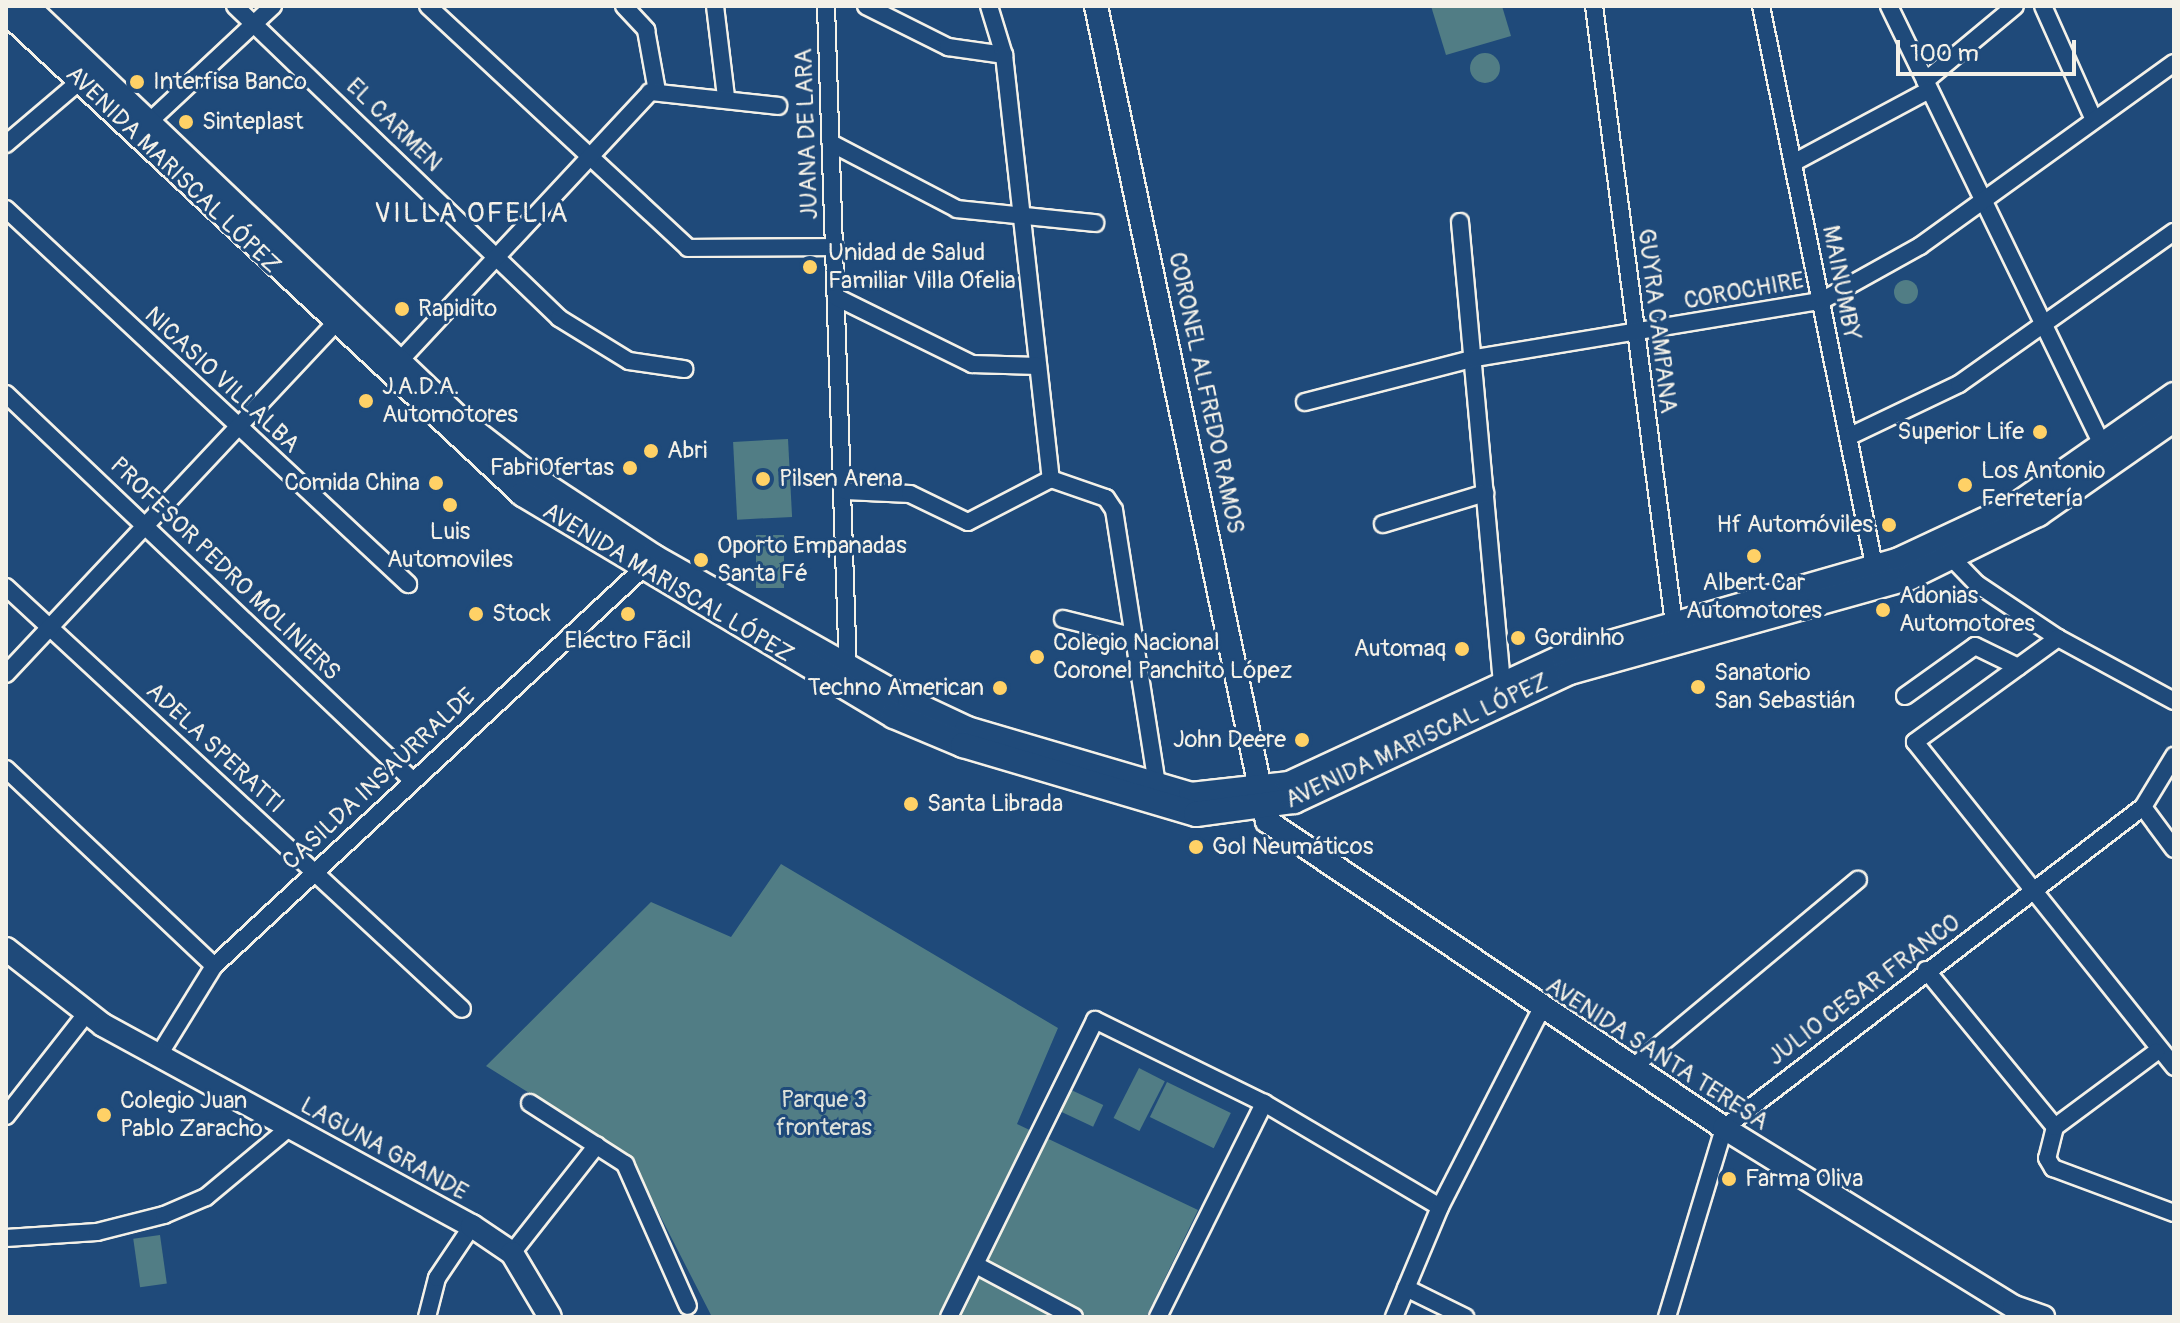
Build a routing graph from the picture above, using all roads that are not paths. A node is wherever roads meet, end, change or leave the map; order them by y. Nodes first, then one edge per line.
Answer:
1 (26, 6) edge
2 (235, 6) edge
3 (273, 6) edge
4 (428, 6) edge
5 (624, 6) edge
6 (715, 6) edge
7 (826, 6) edge
8 (866, 6) edge
9 (989, 6) edge
10 (1096, 6) edge
11 (1594, 6) edge
12 (1761, 6) edge
13 (1889, 6) edge
14 (2015, 6) edge
15 (2043, 6) edge
16 (6, 11) edge
17 (254, 24) junction
18 (1004, 55) junction
19 (2174, 63) edge
20 (86, 76) junction
21 (1927, 85) junction
22 (657, 91) junction
23 (726, 97) junction
24 (778, 106) dead end
25 (2093, 118) junction
26 (149, 122) junction
27 (831, 143) junction
28 (6, 144) edge
29 (589, 155) junction
30 (1793, 163) junction
31 (1982, 201) junction
32 (6, 209) edge
33 (1023, 214) junction
34 (1460, 222) dead end
35 (1095, 223) dead end
36 (2174, 232) edge
37 (835, 247) junction
38 (493, 254) junction
39 (836, 297) junction
40 (1821, 301) junction
41 (340, 317) junction
42 (2040, 328) junction
43 (1634, 335) junction
44 (1475, 358) junction
45 (1038, 366) junction
46 (394, 367) junction
47 (684, 369) dead end
48 (6, 394) edge
49 (2174, 395) edge
50 (1305, 402) dead end
51 (2174, 419) edge
52 (239, 430) junction
53 (1848, 437) junction
54 (2104, 449) junction
55 (1051, 479) junction
56 (845, 491) junction
57 (1485, 493) junction
58 (1383, 524) dead end
59 (145, 526) junction
60 (1945, 551) junction
61 (648, 564) junction
62 (1875, 570) junction
63 (408, 584) dead end
64 (6, 587) edge
65 (1063, 619) dead end
66 (49, 628) junction
67 (1675, 634) junction
68 (1135, 637) junction
69 (2058, 638) junction
70 (2018, 667) junction
71 (6, 674) edge
72 (1502, 680) junction
73 (848, 681) junction
74 (1905, 696) dead end
75 (2174, 701) edge
76 (2174, 756) edge
77 (6, 769) edge
78 (411, 779) junction
79 (1157, 786) junction
80 (1259, 801) junction
81 (2143, 807) junction
82 (2174, 849) edge
83 (314, 872) junction
84 (1858, 880) dead end
85 (2032, 895) junction
86 (6, 949) edge
87 (214, 966) junction
88 (1926, 970) junction
89 (462, 1009) dead end
90 (1541, 1010) junction
91 (86, 1014) junction
92 (2156, 1052) junction
93 (159, 1055) junction
94 (2174, 1067) edge
95 (1632, 1068) junction
96 (530, 1103) dead end
97 (1264, 1103) junction
98 (6, 1116) edge
99 (290, 1127) junction
100 (2055, 1127) junction
101 (1724, 1128) junction
102 (597, 1145) junction
103 (1440, 1207) junction
104 (2174, 1213) edge
105 (472, 1226) junction
106 (6, 1238) edge
107 (512, 1253) junction
108 (976, 1265) junction
109 (1406, 1288) junction
110 (688, 1306) dead end
111 (2012, 1312) edge
112 (427, 1317) edge
113 (550, 1317) edge
114 (949, 1317) edge
115 (1074, 1317) edge
116 (1158, 1317) edge
117 (1394, 1317) edge
118 (1465, 1317) edge
119 (1667, 1317) edge
120 (2043, 1317) edge

1 - 20 highway, AVENIDA MARISCAL LÓPEZ
2 - 17 street, EL CARMEN
3 - 17 street
4 - 29 street
5 - 22 street
6 - 23 street
7 - 27 street, JUANA DE LARA
8 - 18 street
9 - 18 street
10 - 80 main road, CORONEL ALFREDO RAMOS
11 - 43 street, GUYRA CAMPANA
12 - 30 street, MAINUMBY
13 - 21 street
14 - 21 street
15 - 25 street
16 - 20 highway, AVENIDA MARISCAL LÓPEZ
17 - 26 street
17 - 38 street, EL CARMEN
18 - 33 street
19 - 25 street, COROCHIRE
20 - 26 highway, AVENIDA MARISCAL LÓPEZ
20 - 28 street
20 - 41 highway, AVENIDA MARISCAL LÓPEZ
21 - 30 street
21 - 31 street
22 - 23 street
22 - 29 street
23 - 24 street
25 - 31 street, COROCHIRE
26 - 41 highway, AVENIDA MARISCAL LÓPEZ
27 - 33 street
27 - 37 street, JUANA DE LARA
29 - 37 street
29 - 38 street
30 - 40 street, MAINUMBY
31 - 40 street, COROCHIRE
31 - 42 street
32 - 52 street, NICASIO VILLALBA
33 - 35 street
33 - 45 street
34 - 44 street
36 - 42 street
37 - 39 street, JUANA DE LARA
38 - 46 street
38 - 47 street, EL CARMEN
39 - 45 street
39 - 56 street, JUANA DE LARA
40 - 43 street, COROCHIRE
40 - 53 street, MAINUMBY
41 - 46 highway, AVENIDA MARISCAL LÓPEZ
41 - 52 street
42 - 53 street
42 - 54 street
43 - 44 street, COROCHIRE
43 - 67 street, GUYRA CAMPANA
44 - 50 street, COROCHIRE
44 - 57 street
45 - 55 street
46 - 61 highway, AVENIDA MARISCAL LÓPEZ
48 - 59 street, PROFESOR PEDRO MOLINIERS
49 - 54 highway, AVENIDA MARISCAL LÓPEZ
51 - 60 highway, AVENIDA MARISCAL LÓPEZ
52 - 59 street
52 - 63 street, NICASIO VILLALBA
53 - 62 street, MAINUMBY
54 - 60 highway, AVENIDA MARISCAL LÓPEZ
55 - 56 street
55 - 68 street
56 - 73 street, JUANA DE LARA
57 - 58 street
57 - 72 street
59 - 66 street
59 - 78 street, PROFESOR PEDRO MOLINIERS
60 - 62 highway, AVENIDA MARISCAL LÓPEZ
60 - 67 highway, AVENIDA MARISCAL LÓPEZ
60 - 69 street
61 - 73 highway, AVENIDA MARISCAL LÓPEZ
61 - 78 street, CASILDA INSAURRALDE
62 - 67 highway, AVENIDA MARISCAL LÓPEZ
64 - 66 street, ADELA SPERATTI
65 - 68 street
66 - 71 street
66 - 83 street, ADELA SPERATTI
67 - 72 highway, AVENIDA MARISCAL LÓPEZ
67 - 80 highway, AVENIDA MARISCAL LÓPEZ
68 - 79 street
69 - 70 street
69 - 75 street
70 - 74 street
70 - 85 street
72 - 80 highway, AVENIDA MARISCAL LÓPEZ
73 - 79 highway, AVENIDA MARISCAL LÓPEZ
73 - 80 highway, AVENIDA MARISCAL LÓPEZ
76 - 81 street, JULIO CESAR FRANCO
77 - 87 street
78 - 83 street, CASILDA INSAURRALDE
79 - 80 highway, AVENIDA MARISCAL LÓPEZ
80 - 90 main road, AVENIDA SANTA TERESA
81 - 82 street
81 - 85 street, JULIO CESAR FRANCO
83 - 87 street, CASILDA INSAURRALDE
83 - 89 street, ADELA SPERATTI
84 - 95 street
85 - 88 street, JULIO CESAR FRANCO
85 - 92 street
86 - 91 main road, LAGUNA GRANDE
87 - 93 street, CASILDA INSAURRALDE
88 - 100 street
88 - 101 street, JULIO CESAR FRANCO
90 - 95 main road, AVENIDA SANTA TERESA
90 - 103 street
91 - 93 main road, LAGUNA GRANDE
91 - 98 street
92 - 94 street
92 - 100 street
93 - 99 main road, LAGUNA GRANDE
95 - 101 main road, AVENIDA SANTA TERESA
96 - 102 street
97 - 103 street
97 - 108 street
97 - 116 street
99 - 105 main road, LAGUNA GRANDE
99 - 106 street
100 - 104 street
101 - 111 main road, AVENIDA SANTA TERESA
101 - 119 street
102 - 107 street
102 - 110 street
103 - 109 street
105 - 107 main road, LAGUNA GRANDE
105 - 112 street
107 - 113 main road, LAGUNA GRANDE
108 - 114 street
108 - 115 street
109 - 117 street
109 - 118 street
111 - 120 main road, AVENIDA SANTA TERESA

